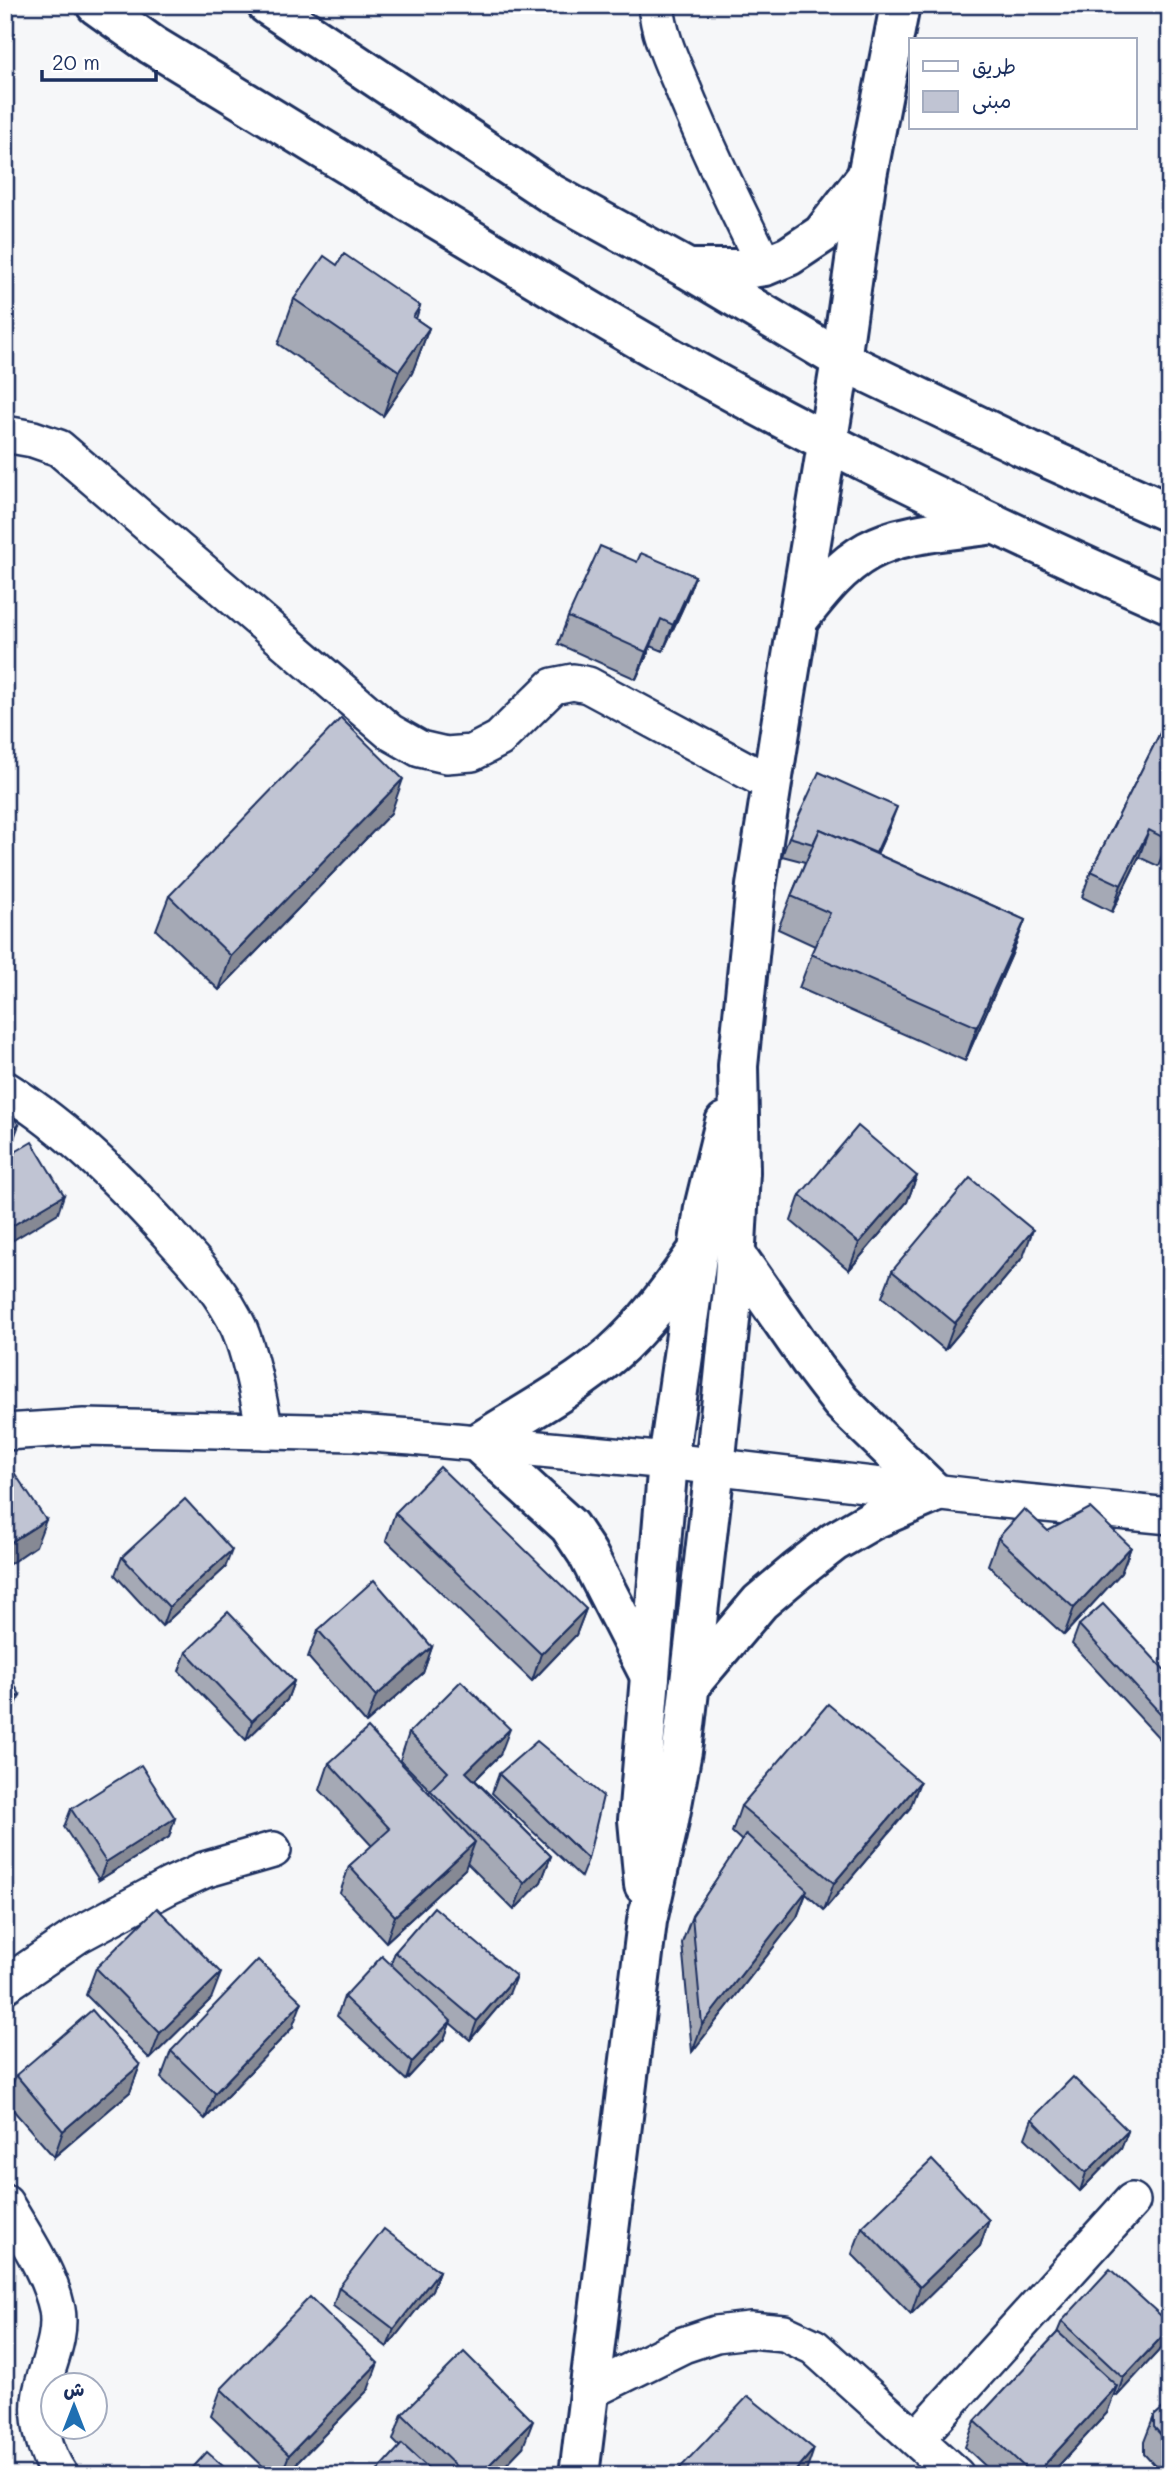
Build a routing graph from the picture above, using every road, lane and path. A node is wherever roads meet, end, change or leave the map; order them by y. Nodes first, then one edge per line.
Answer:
1 (96, 5) edge
2 (267, 5) edge
3 (656, 5) edge
4 (900, 5) edge
5 (867, 176) junction
6 (765, 266) junction
7 (688, 269) junction
8 (841, 360) junction
9 (5, 434) edge
10 (826, 442) junction
11 (1170, 513) edge
12 (994, 524) junction
13 (1170, 604) edge
14 (799, 619) junction
15 (772, 783) junction
16 (5, 1089) edge
17 (716, 1252) junction
18 (265, 1431) junction
19 (5, 1432) edge
20 (478, 1443) junction
21 (668, 1461) junction
22 (715, 1467) junction
23 (935, 1493) junction
24 (1170, 1516) edge
25 (650, 1676) junction
26 (689, 1686) junction
27 (272, 1850) dead end
28 (647, 1921) junction
29 (5, 1985) edge
30 (1132, 2202) dead end
31 (5, 2203) edge
32 (588, 2392) junction
33 (916, 2438) junction
34 (60, 2475) edge
35 (579, 2475) edge
36 (956, 2475) edge

1 - 10 street
2 - 7 street
3 - 6 street
4 - 5 street
5 - 6 street
5 - 8 street
6 - 7 street
7 - 8 street
8 - 10 street
8 - 11 street
9 - 15 street
10 - 12 street
10 - 14 street
12 - 13 street
12 - 14 street
14 - 15 street
15 - 17 street
16 - 18 street
17 - 20 street
17 - 21 street
17 - 22 street
17 - 23 street
18 - 19 street
18 - 20 street
20 - 21 street
20 - 25 street
21 - 22 street
21 - 25 street
22 - 23 street
22 - 26 street
23 - 24 street
23 - 26 street
25 - 28 street
26 - 28 street
27 - 29 street
28 - 32 street
30 - 33 street
31 - 34 street
32 - 33 street
32 - 35 street
33 - 36 street

